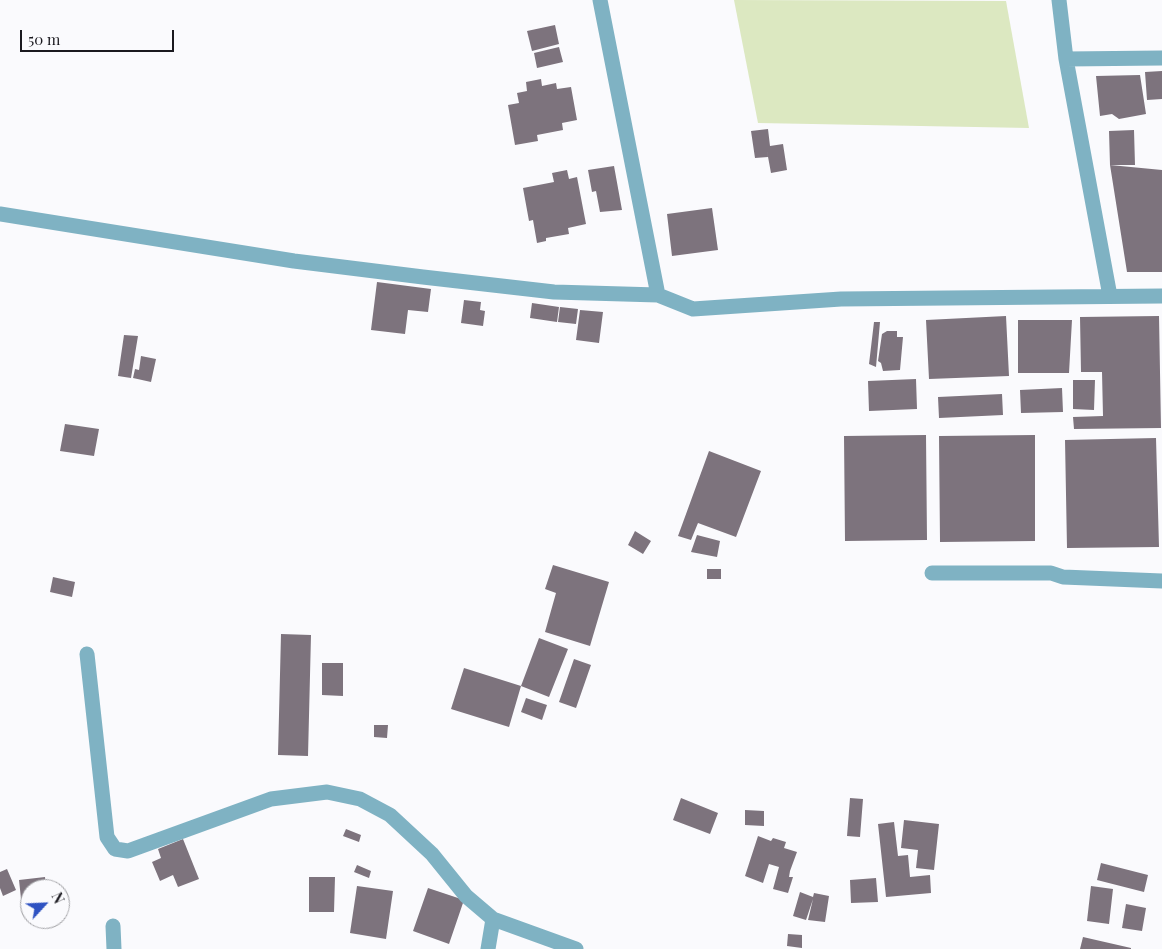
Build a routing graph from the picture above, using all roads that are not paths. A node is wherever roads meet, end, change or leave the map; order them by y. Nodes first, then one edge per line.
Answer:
1 (600, 0) edge
2 (1059, 0) edge
3 (1162, 58) edge
4 (1066, 60) junction
5 (0, 214) edge
6 (658, 295) junction
7 (1110, 296) junction
8 (1162, 296) edge
9 (932, 574) dead end
10 (1162, 581) edge
11 (87, 654) dead end
12 (493, 919) junction
13 (113, 926) dead end
14 (114, 949) edge
15 (488, 949) edge
16 (576, 949) edge

1 - 6 street
2 - 4 street
3 - 4 street
4 - 7 street
5 - 6 street
6 - 7 street
7 - 8 street
9 - 10 street
11 - 12 street
12 - 15 street
12 - 16 street
13 - 14 street

